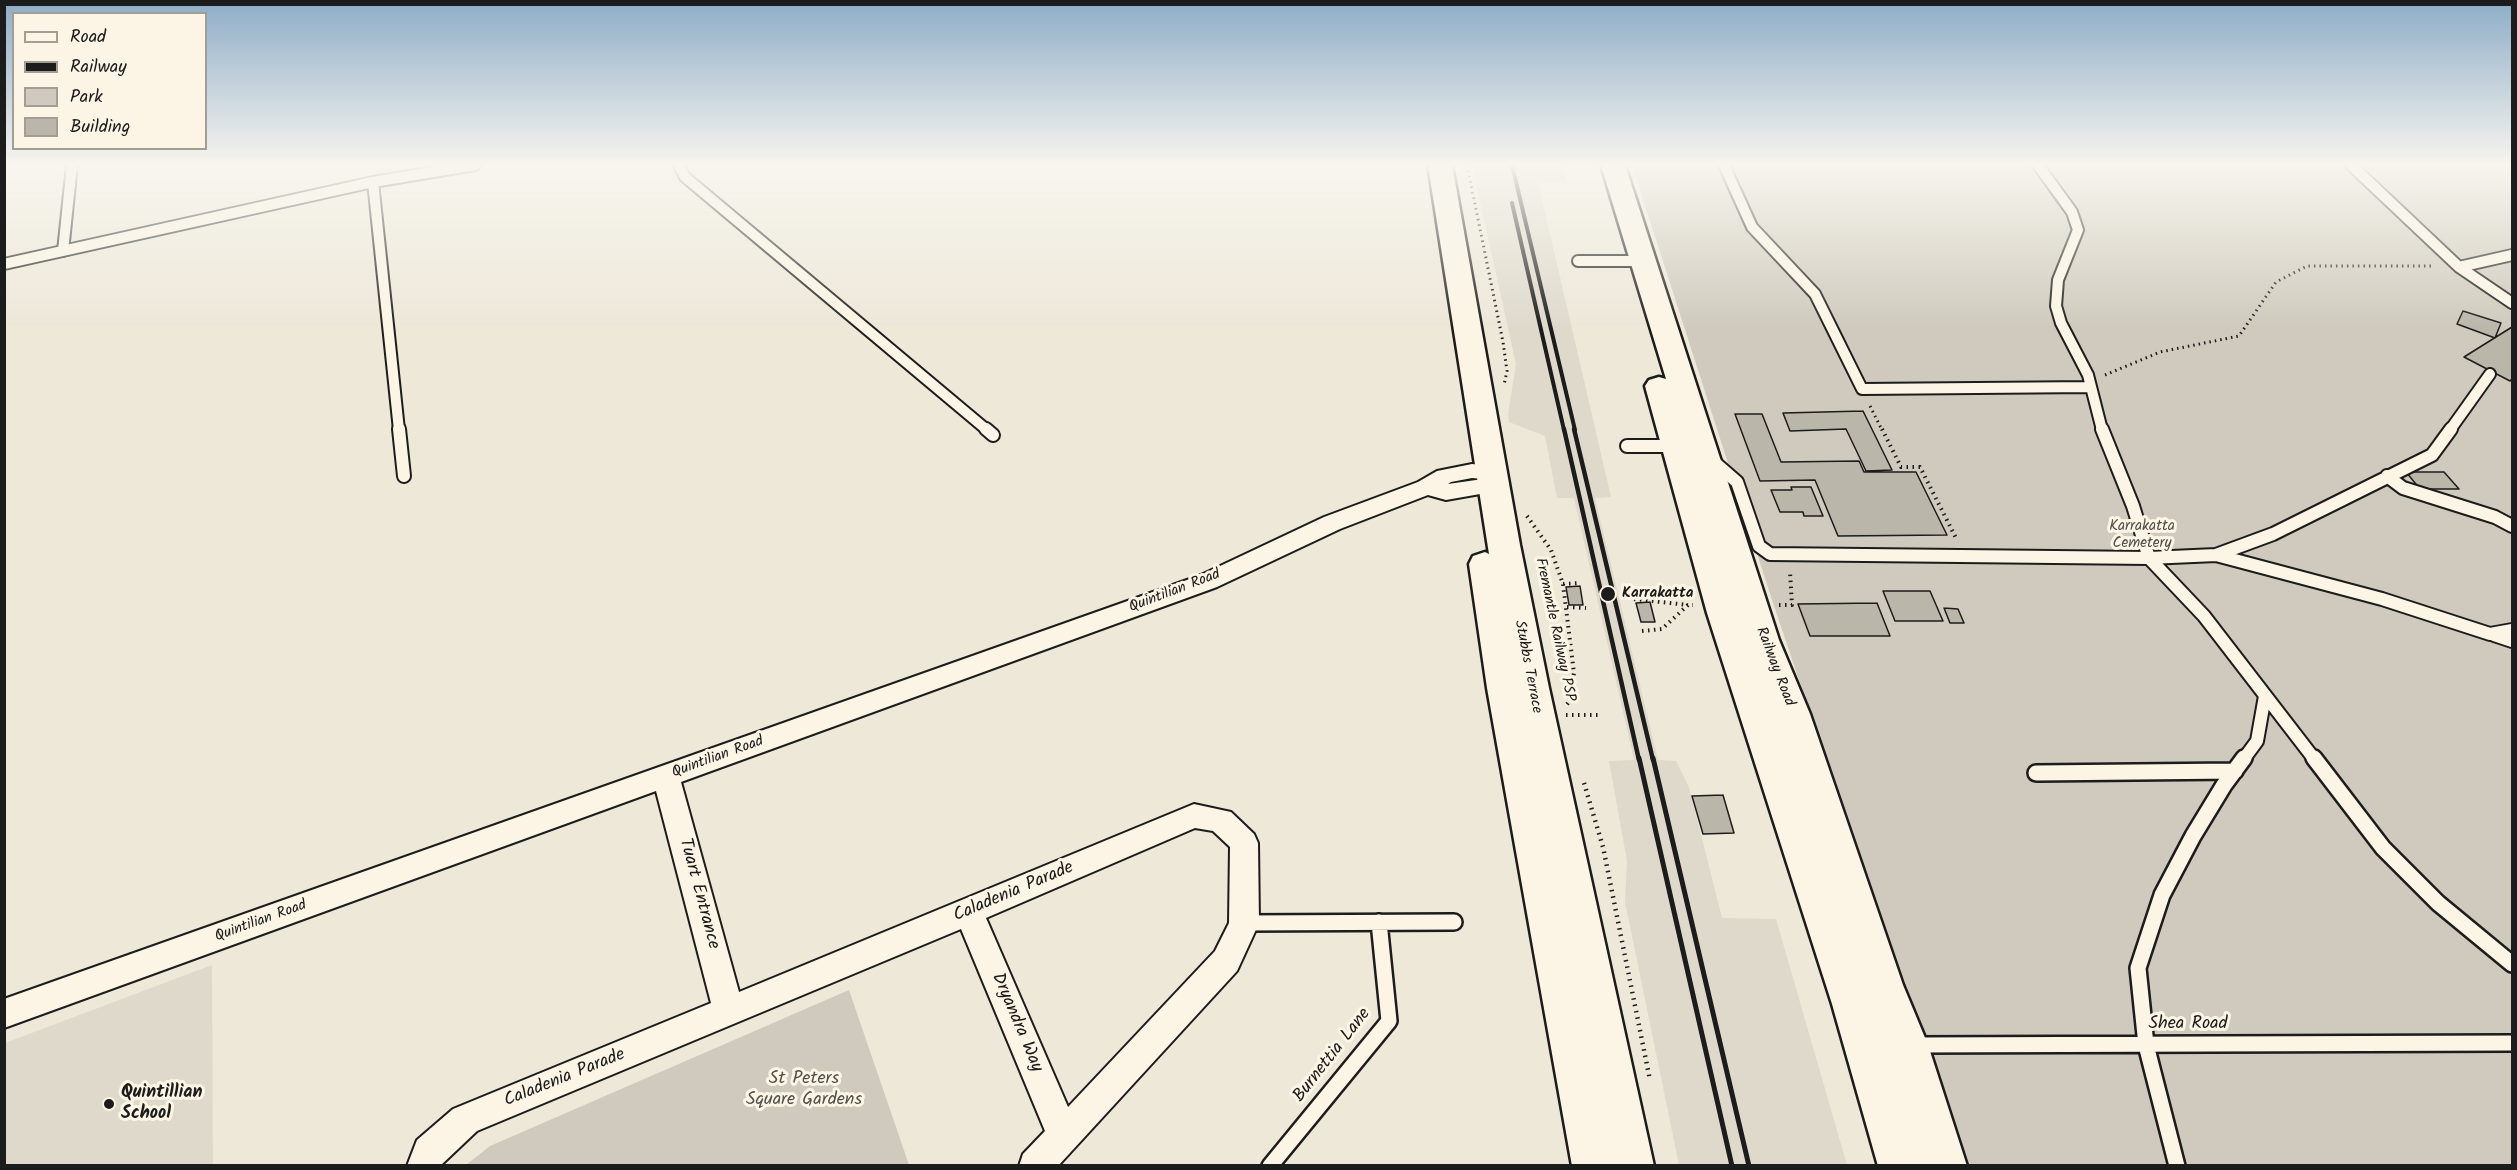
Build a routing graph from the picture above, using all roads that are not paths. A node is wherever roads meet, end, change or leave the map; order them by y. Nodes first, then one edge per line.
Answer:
1 (66, 220) edge
2 (204, 220) edge
3 (377, 220) edge
4 (736, 220) edge
5 (1437, 220) edge
6 (1448, 220) edge
7 (1617, 220) edge
8 (1624, 220) edge
9 (1749, 220) edge
10 (2075, 220) edge
11 (2409, 220) edge
12 (63, 251) junction
13 (2512, 255) edge
14 (1578, 261) dead end
15 (1633, 261) junction
16 (4, 264) edge
17 (2459, 267) junction
18 (2512, 303) edge
19 (2490, 375) dead end
20 (2091, 387) junction
21 (993, 435) dead end
22 (1627, 446) dead end
23 (1676, 446) junction
24 (1703, 454) junction
25 (404, 476) dead end
26 (2387, 476) junction
27 (1484, 479) junction
28 (2512, 526) edge
29 (2216, 555) junction
30 (2149, 558) junction
31 (2512, 630) edge
32 (2490, 634) junction
33 (2512, 641) edge
34 (2265, 696) junction
35 (2235, 771) junction
36 (2036, 772) dead end
37 (666, 776) junction
38 (969, 912) junction
39 (1379, 922) junction
40 (1454, 922) dead end
41 (1244, 923) junction
42 (2512, 964) edge
43 (729, 1012) junction
44 (4, 1014) edge
45 (2512, 1044) edge
46 (2146, 1045) junction
47 (1885, 1046) junction
48 (1063, 1134) junction
49 (1606, 1162) edge
50 (423, 1166) edge
51 (1035, 1166) edge
52 (1270, 1166) edge
53 (1901, 1166) edge
54 (1944, 1166) edge
55 (2177, 1166) edge

1 - 12 lane
2 - 12 lane
3 - 25 lane
4 - 21 lane
5 - 27 main road, Stubbs Terrace
6 - 27 main road, Stubbs Terrace
7 - 15 main road, Railway Road
8 - 15 main road, Railway Road
9 - 20 lane
10 - 20 lane
11 - 17 lane
12 - 16 lane
13 - 17 lane
14 - 15 lane
15 - 23 main road, Railway Road
15 - 24 main road, Railway Road
17 - 18 lane
19 - 26 lane
20 - 30 lane
22 - 23 lane
23 - 47 main road, Railway Road
24 - 30 lane
24 - 47 main road, Railway Road
26 - 28 lane
26 - 29 lane
27 - 37 street, Quintilian Road
27 - 49 main road, Stubbs Terrace
29 - 30 lane
29 - 32 lane
30 - 34 lane
31 - 32 lane
32 - 33 lane
34 - 35 lane
34 - 42 lane
35 - 36 lane
35 - 46 lane
37 - 43 street, Tuart Entrance
37 - 44 street, Quintilian Road
38 - 41 street, Caladenia Parade
38 - 43 street, Caladenia Parade
38 - 48 street, Dryandra Way
39 - 40 lane
39 - 41 lane
39 - 52 lane, Burnettia Lane
41 - 48 street, Caladenia Parade
43 - 50 street, Caladenia Parade
45 - 46 lane, Shea Road
46 - 47 lane, Shea Road
46 - 55 lane
47 - 53 main road, Railway Road
47 - 54 main road, Railway Road
48 - 51 street, Caladenia Parade

